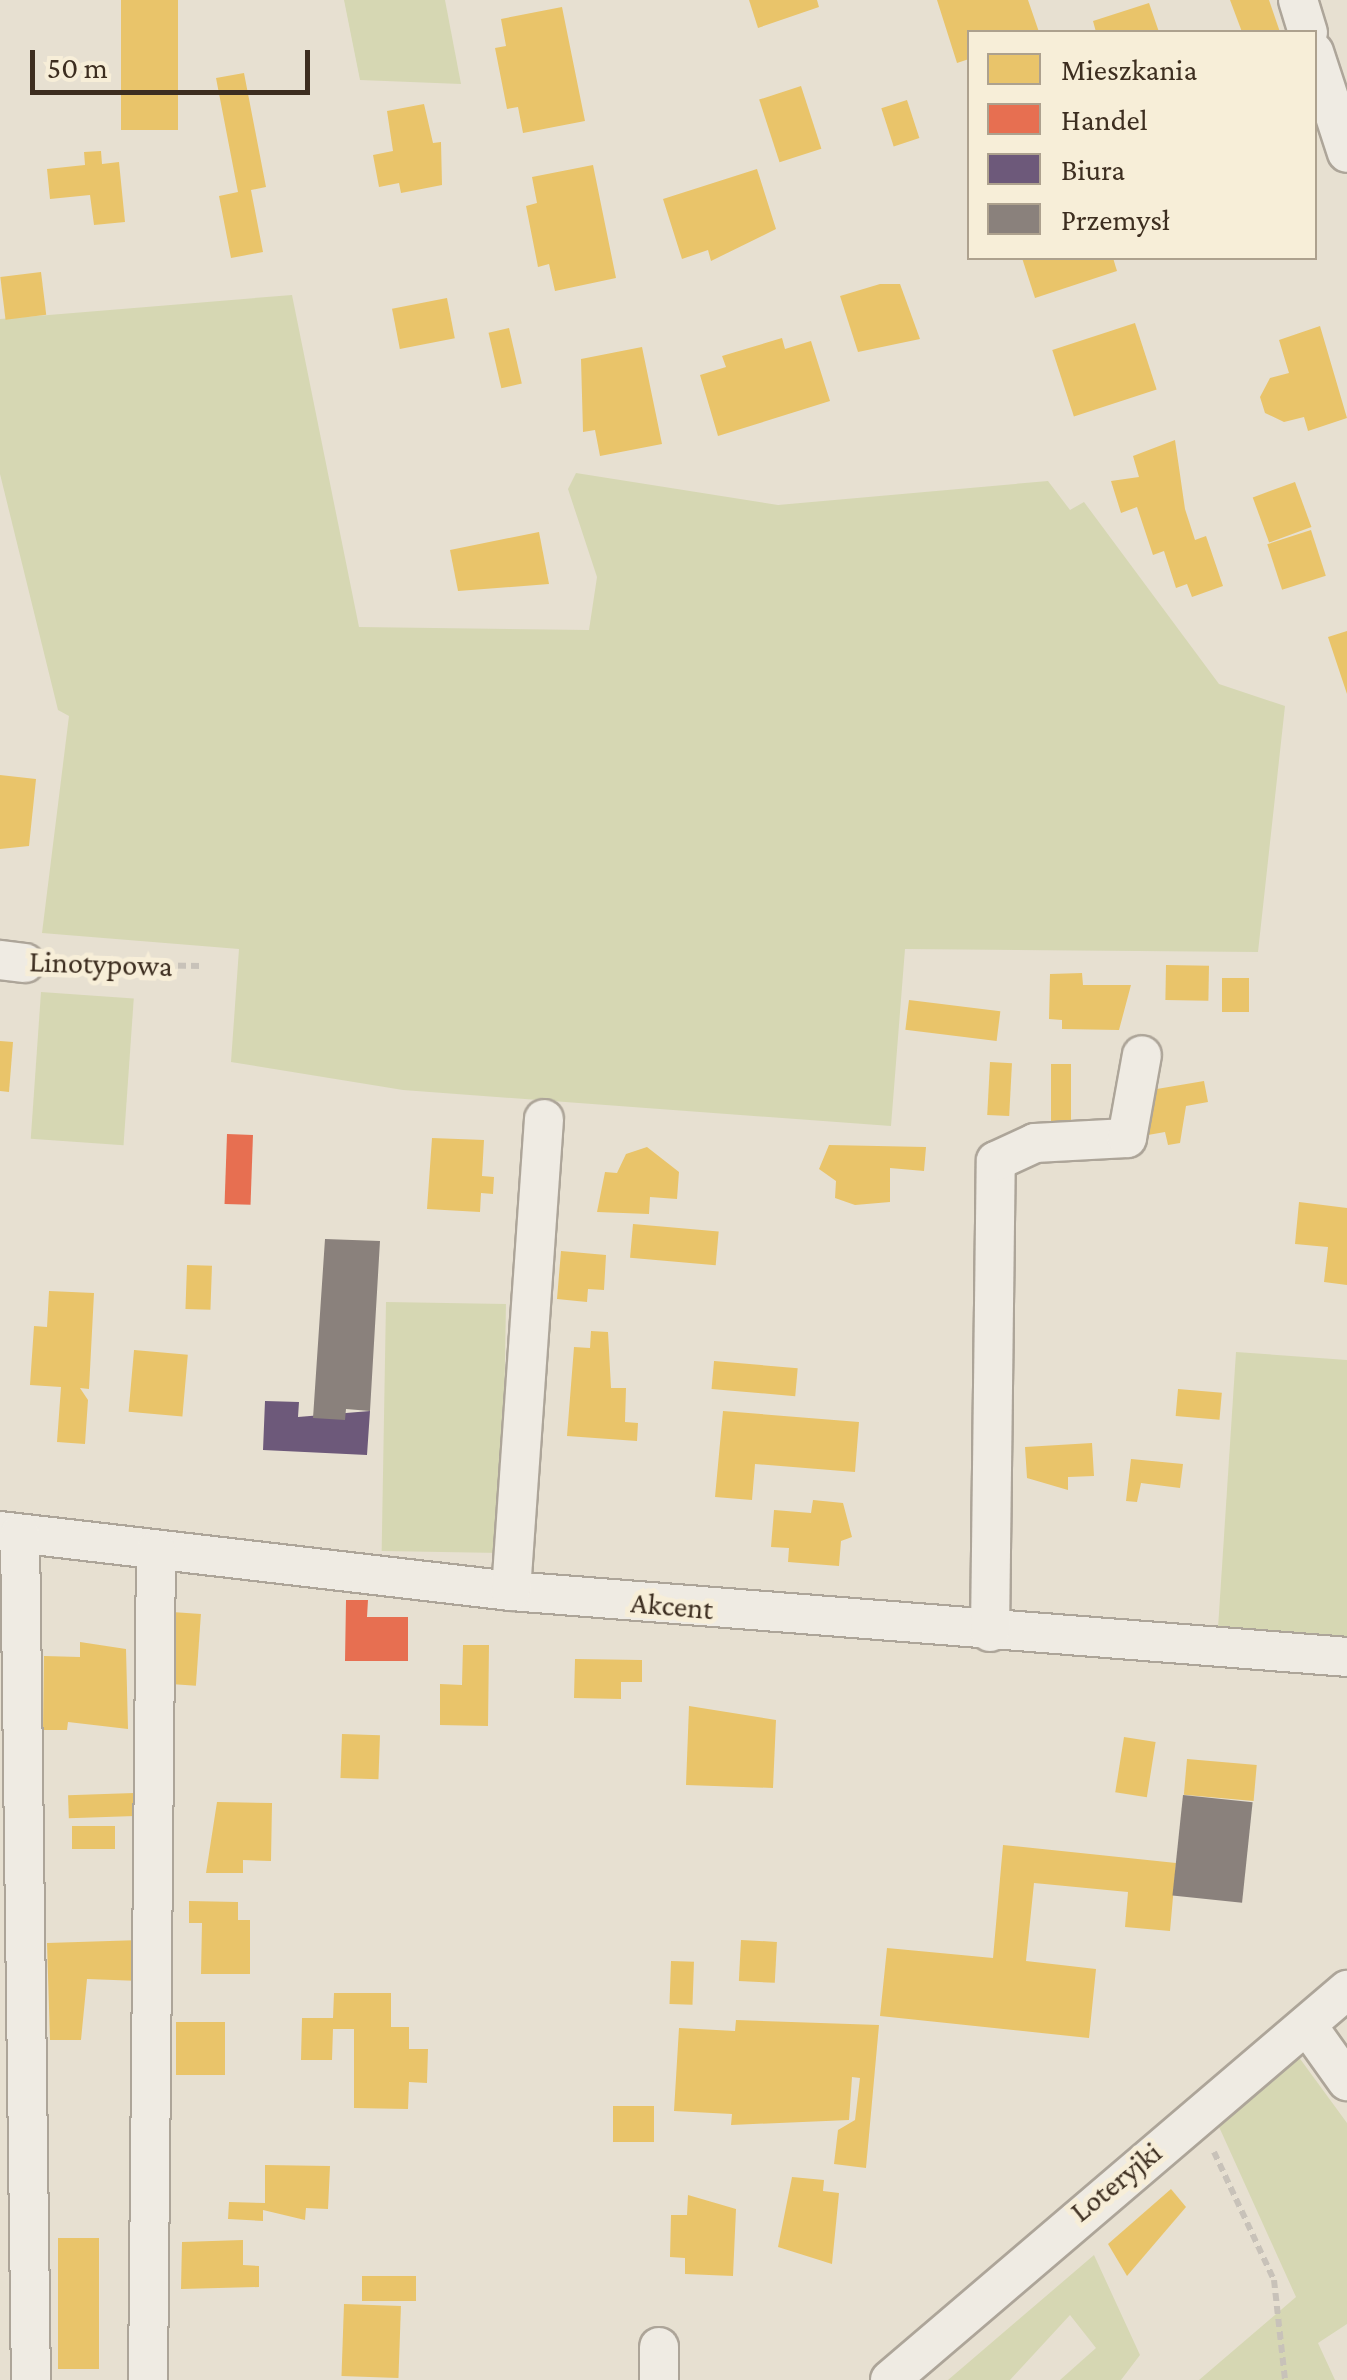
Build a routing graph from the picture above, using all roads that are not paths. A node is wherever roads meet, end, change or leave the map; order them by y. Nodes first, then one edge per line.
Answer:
1 (1298, 0) edge
2 (1307, 30) edge
3 (1317, 61) edge
4 (1347, 153) edge
5 (1142, 1055) dead end
6 (544, 1119) dead end
7 (10, 1532) edge
8 (156, 1550) junction
9 (511, 1591) junction
10 (990, 1632) junction
11 (1347, 1658) edge
12 (1347, 1990) edge
13 (1307, 2025) junction
14 (1347, 2081) edge
15 (32, 2380) edge
16 (148, 2380) edge
17 (890, 2380) edge

1 - 2 street
3 - 4 street
5 - 10 street
6 - 9 street
7 - 8 street, Akcent
7 - 15 street
8 - 9 street, Akcent
8 - 16 street
9 - 10 street, Akcent
10 - 11 street, Akcent
12 - 13 street, Loteryjki
13 - 14 street
13 - 17 street, Loteryjki

